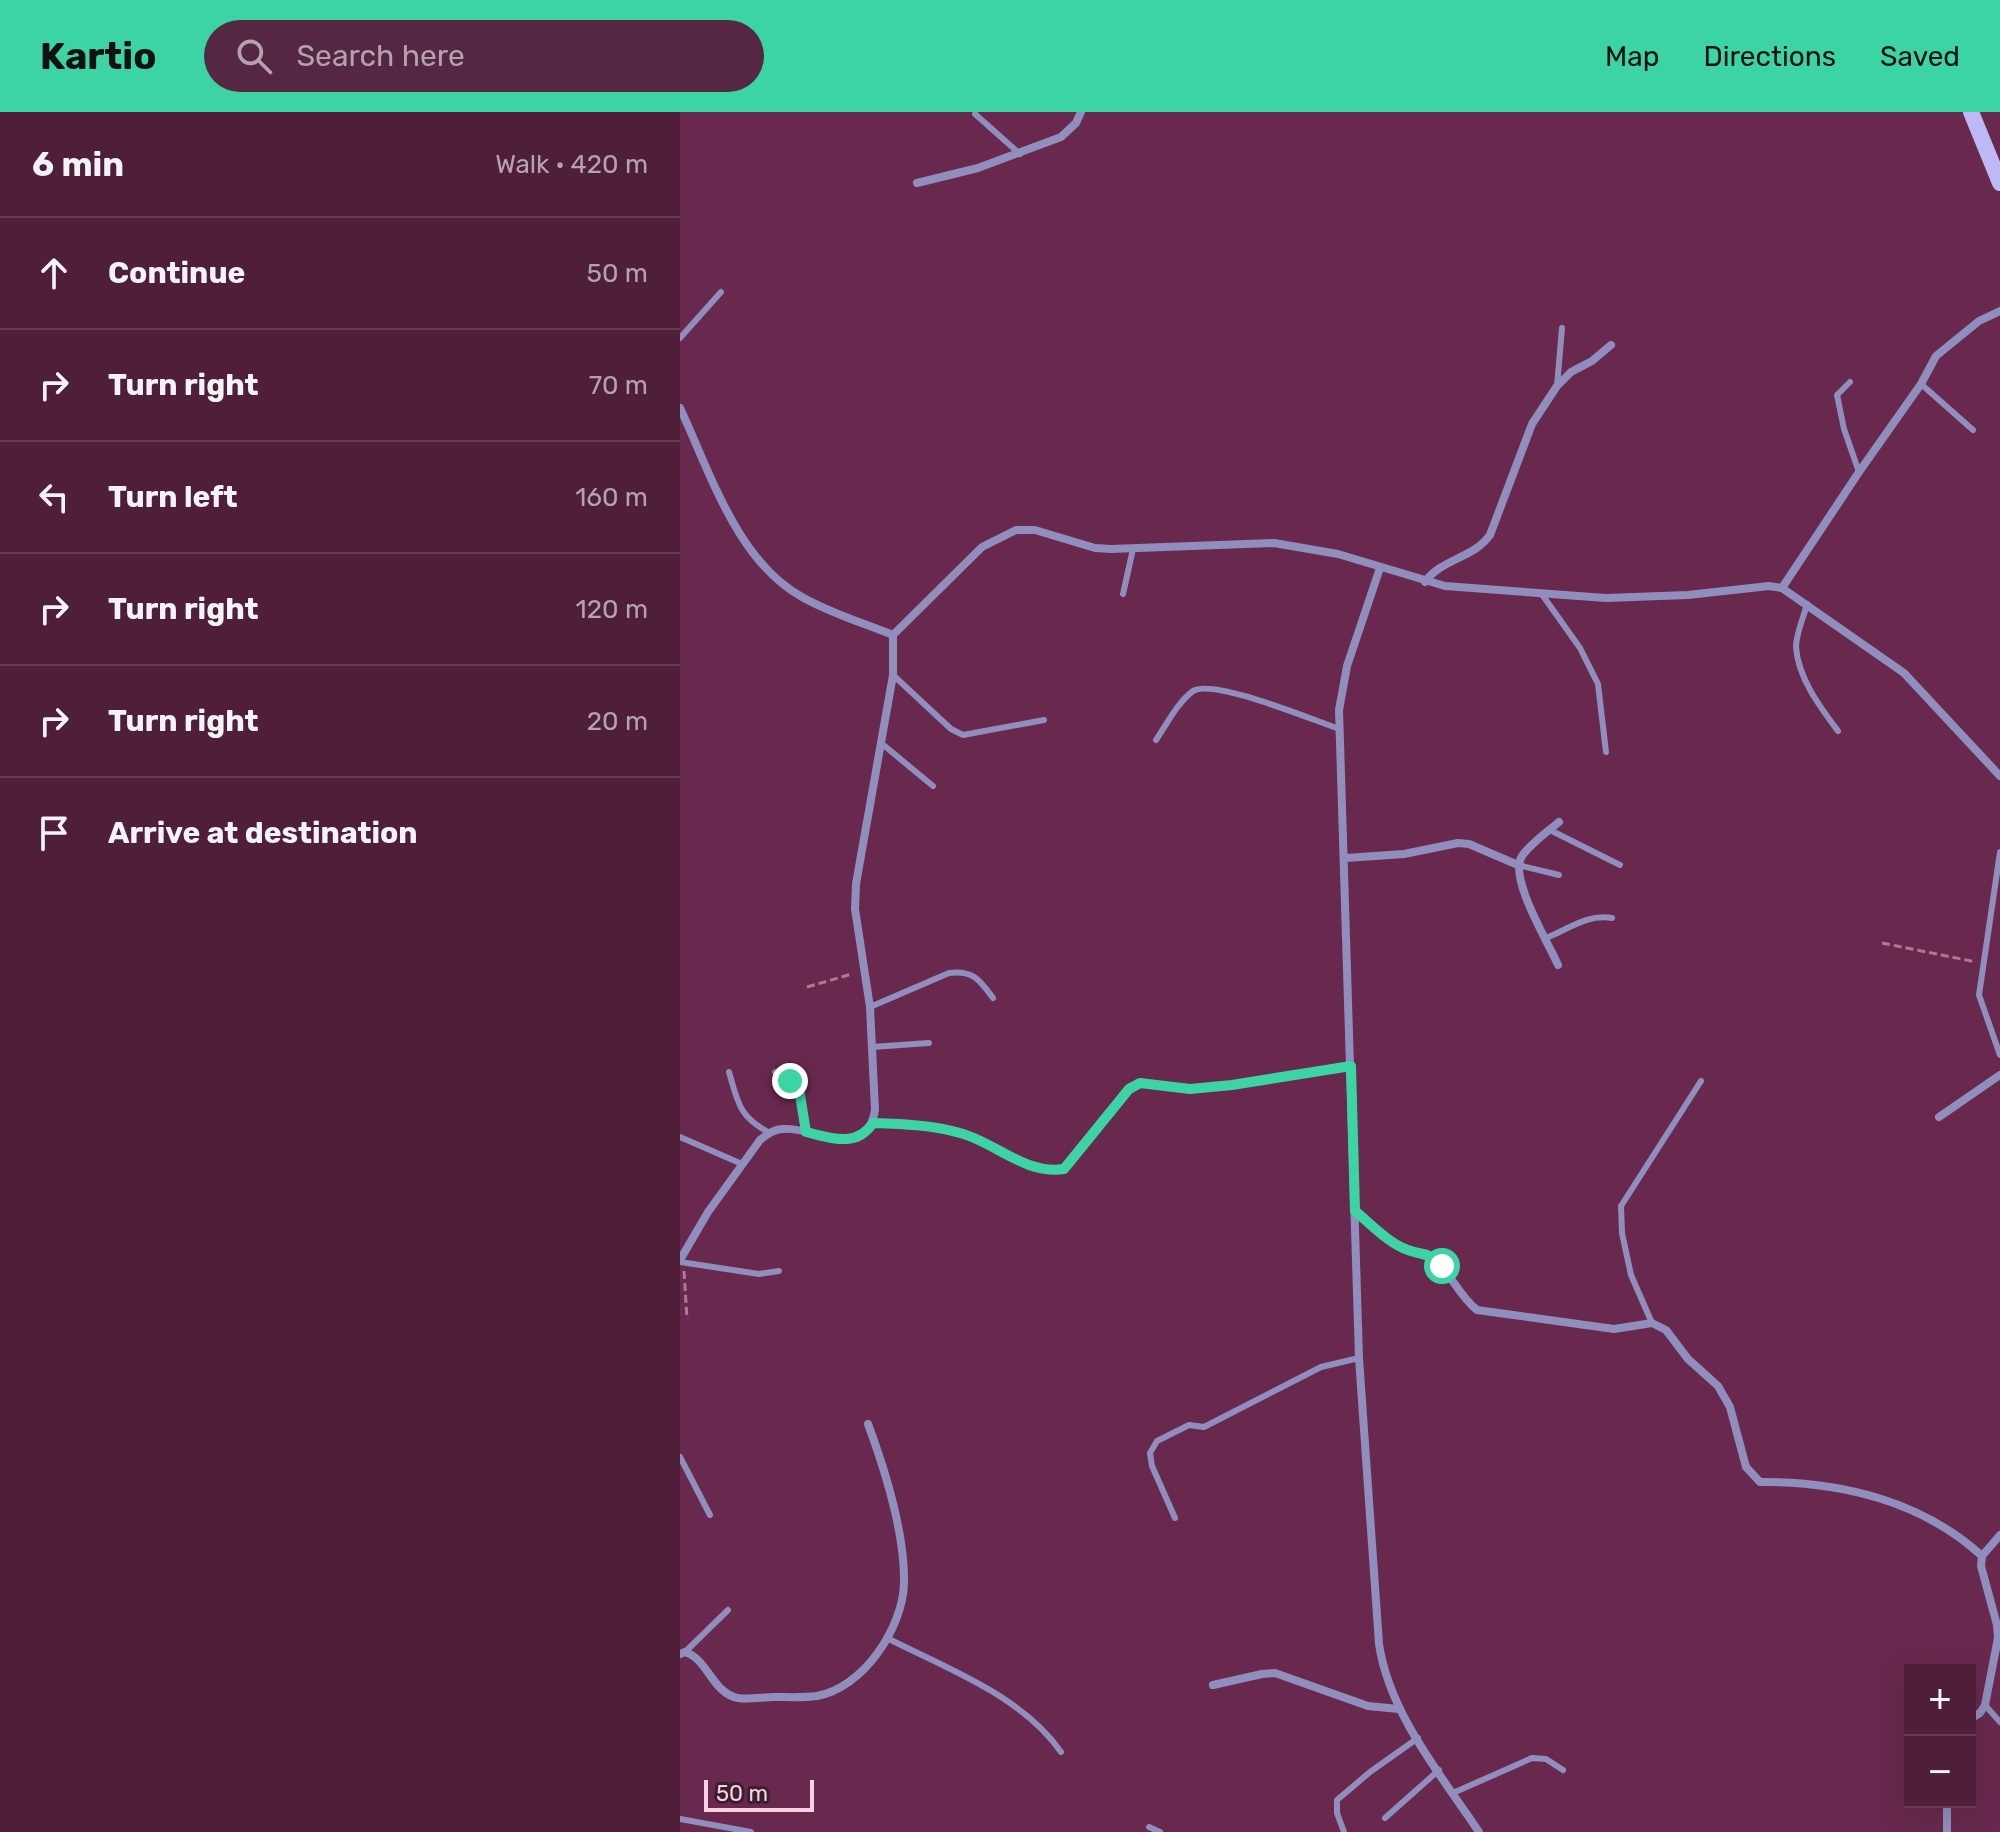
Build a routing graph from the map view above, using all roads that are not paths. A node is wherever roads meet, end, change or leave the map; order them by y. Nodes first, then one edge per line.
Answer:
1 (1081, 112) edge
2 (1971, 112) edge
3 (975, 114) edge
4 (1020, 154) junction
5 (917, 183) dead end
6 (2000, 183) edge
7 (721, 292) dead end
8 (2000, 311) edge
9 (1562, 328) dead end
10 (680, 338) edge
11 (1611, 345) dead end
12 (1850, 382) dead end
13 (1921, 384) junction
14 (1557, 386) junction
15 (680, 408) edge
16 (1973, 430) dead end
17 (1859, 472) junction
18 (1133, 549) junction
19 (1380, 568) junction
20 (1425, 582) junction
21 (1782, 588) junction
22 (1541, 593) junction
23 (1123, 594) dead end
24 (1807, 604) junction
25 (893, 635) junction
26 (893, 675) junction
27 (1044, 720) dead end
28 (1340, 729) junction
29 (1838, 731) dead end
30 (1156, 740) dead end
31 (881, 743) junction
32 (1606, 752) dead end
33 (2000, 776) edge
34 (933, 786) dead end
35 (1559, 822) dead end
36 (1550, 830) junction
37 (2000, 852) edge
38 (1346, 858) junction
39 (1518, 865) junction
40 (1620, 865) dead end
41 (1559, 875) dead end
42 (1612, 918) dead end
43 (1546, 938) junction
44 (1558, 965) dead end
45 (993, 998) dead end
46 (870, 1007) junction
47 (929, 1043) dead end
48 (872, 1047) junction
49 (2000, 1055) edge
50 (1351, 1066) junction
51 (729, 1072) dead end
52 (775, 1072) dead end
53 (2000, 1075) edge
54 (1701, 1081) dead end
55 (1939, 1117) dead end
56 (873, 1123) junction
57 (806, 1132) junction
58 (770, 1133) junction
59 (680, 1137) edge
60 (742, 1164) junction
61 (1355, 1211) junction
62 (681, 1262) edge
63 (779, 1271) dead end
64 (1652, 1323) junction
65 (1359, 1358) junction
66 (868, 1424) dead end
67 (680, 1457) edge
68 (710, 1515) dead end
69 (1175, 1518) dead end
70 (2000, 1535) edge
71 (1982, 1556) junction
72 (728, 1610) dead end
73 (889, 1639) junction
74 (682, 1653) edge
75 (1213, 1685) dead end
76 (1985, 1705) junction
77 (1399, 1709) junction
78 (1976, 1715) edge
79 (2000, 1722) edge
80 (1418, 1738) junction
81 (1061, 1752) dead end
82 (1439, 1770) junction
83 (1563, 1770) dead end
84 (1453, 1793) junction
85 (1947, 1808) edge
86 (1385, 1818) dead end
87 (680, 1819) edge
88 (1149, 1827) dead end
89 (751, 1832) edge
90 (1160, 1832) edge
91 (1344, 1832) edge
92 (1479, 1832) edge
93 (1947, 1832) edge

1 - 4 street
2 - 6 main road
3 - 4 lane
4 - 5 street
7 - 10 lane
8 - 13 street
9 - 14 lane
11 - 14 street
12 - 17 lane
13 - 16 lane
13 - 17 street
14 - 20 street
15 - 25 street
17 - 21 street
18 - 19 street
18 - 23 lane
18 - 25 street
19 - 20 street
19 - 28 street
20 - 22 street
21 - 22 street
21 - 24 street
22 - 32 lane
24 - 29 lane
24 - 33 street
25 - 26 street
26 - 27 lane
26 - 31 street
28 - 30 lane
28 - 38 street
31 - 34 lane
31 - 46 street
35 - 36 street
36 - 39 street
36 - 40 lane
37 - 49 lane
38 - 39 street
38 - 50 street
39 - 41 lane
39 - 43 street
42 - 43 lane
43 - 44 street
45 - 46 lane
46 - 48 street
47 - 48 lane
48 - 56 street
50 - 56 street
50 - 61 street
51 - 58 lane
52 - 57 lane
53 - 55 street
54 - 64 lane
56 - 57 street
57 - 58 street
58 - 60 street
59 - 60 lane
60 - 62 street
61 - 64 street
61 - 65 street
62 - 63 lane
64 - 71 street
65 - 69 lane
65 - 77 street
66 - 73 street
67 - 68 lane
70 - 71 street
71 - 76 street
72 - 74 lane
73 - 74 street
73 - 81 lane
75 - 77 street
76 - 78 street
76 - 79 lane
77 - 80 street
80 - 82 street
80 - 91 lane
82 - 84 street
82 - 86 lane
83 - 84 lane
84 - 92 street
85 - 93 street
87 - 89 lane
88 - 90 lane

